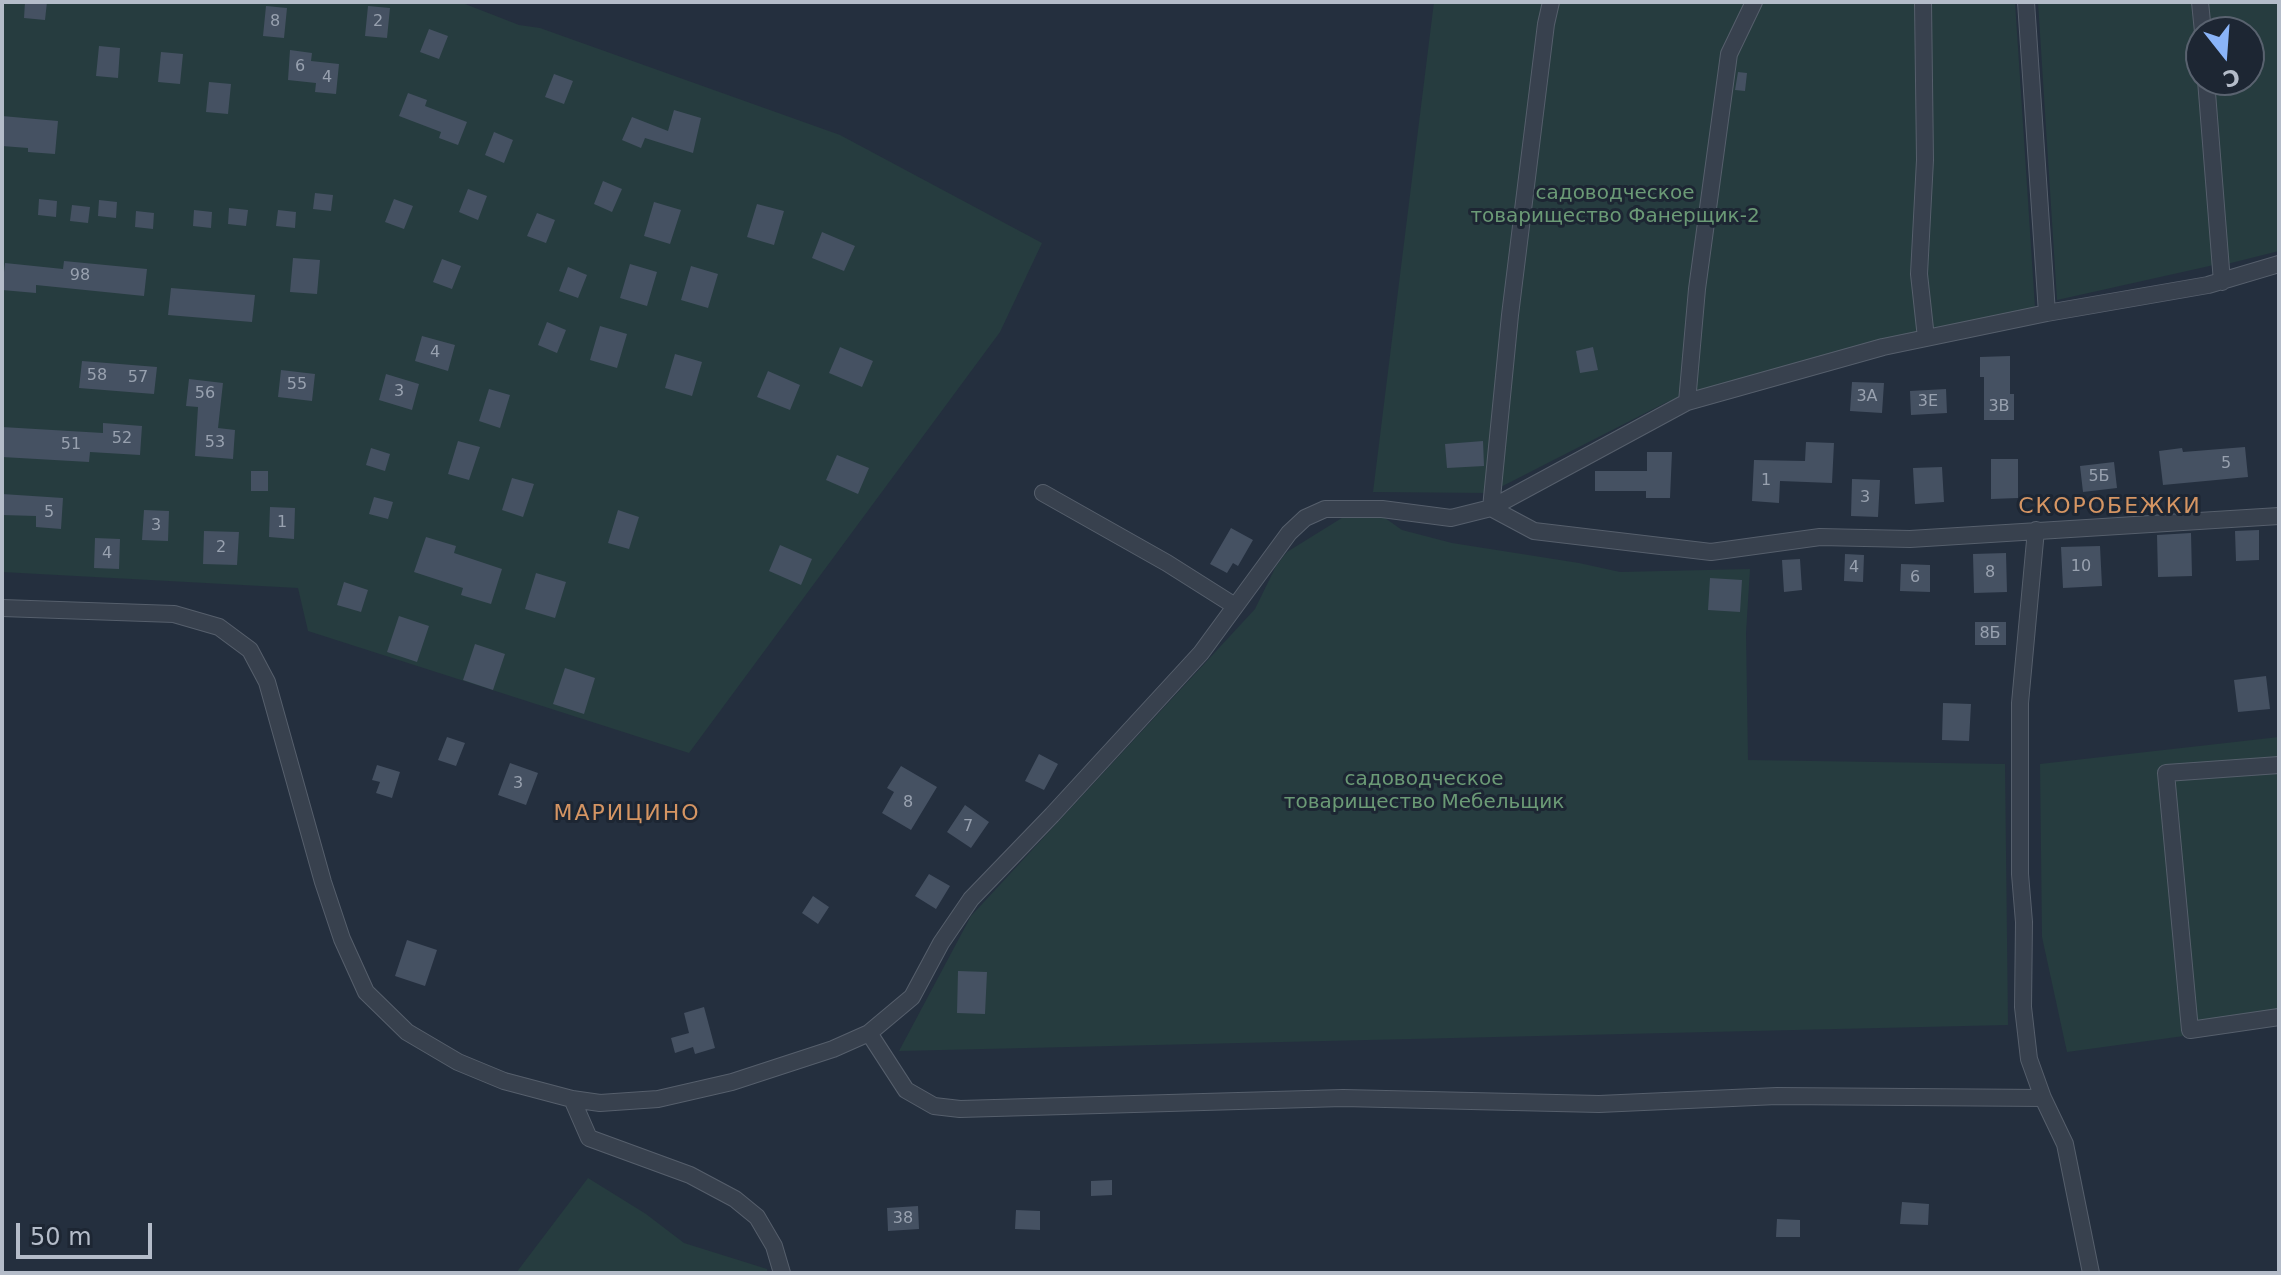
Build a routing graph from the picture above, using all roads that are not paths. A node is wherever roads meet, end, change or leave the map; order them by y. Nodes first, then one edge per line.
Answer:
1 (1551, 2) edge
2 (1754, 2) edge
3 (1923, 2) edge
4 (2026, 2) edge
5 (2207, 96) edge
6 (2279, 264) edge
7 (2222, 282) junction
8 (2047, 313) junction
9 (1926, 338) junction
10 (1687, 402) junction
11 (1043, 493) dead end
12 (1491, 508) junction
13 (2279, 516) edge
14 (2036, 530) junction
15 (1235, 606) junction
16 (2, 608) edge
17 (2279, 765) edge
18 (2279, 1017) edge
19 (869, 1033) junction
20 (2043, 1098) junction
21 (572, 1099) junction
22 (782, 1273) edge
23 (2091, 1273) edge

1 - 12 street
2 - 10 street
3 - 9 street
4 - 8 street
5 - 7 street
6 - 7 street
7 - 8 street
8 - 9 street
9 - 10 street
10 - 12 street
11 - 15 street
12 - 14 street
12 - 15 street
13 - 14 street
14 - 20 street
15 - 19 street
16 - 21 street
17 - 18 street
19 - 20 street
19 - 21 street
20 - 23 street
21 - 22 street

